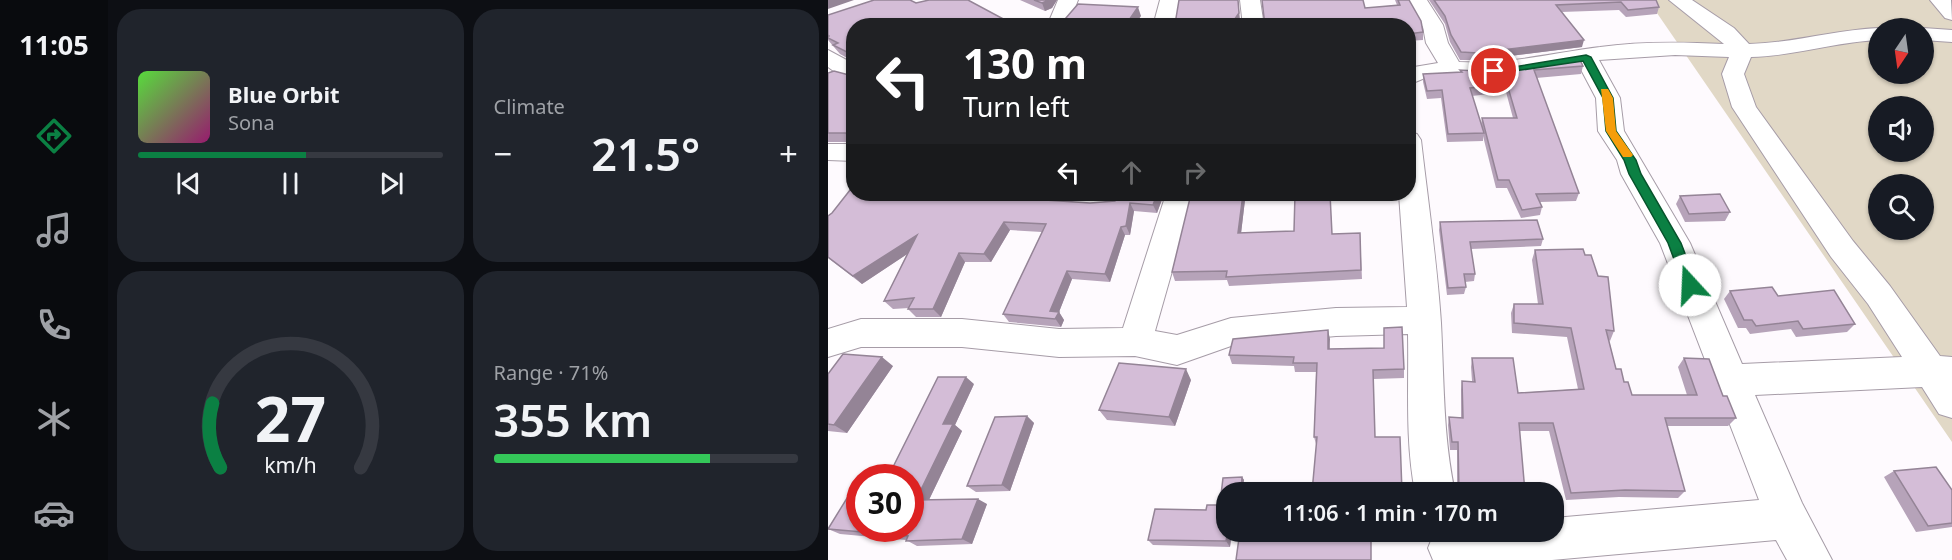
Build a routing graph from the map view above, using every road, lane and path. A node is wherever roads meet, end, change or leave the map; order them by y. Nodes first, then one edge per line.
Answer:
1 (1068, 0) edge
2 (1170, 0) edge
3 (1250, 0) edge
4 (1418, 0) edge
5 (1679, 0) edge
6 (1940, 0) edge
7 (1952, 14) edge
8 (1060, 18) edge
9 (1166, 18) edge
10 (1253, 18) edge
11 (1868, 34) edge
12 (1934, 35) edge
13 (1952, 36) edge
14 (1437, 43) junction
15 (1743, 51) junction
16 (828, 57) edge
17 (1586, 57) junction
18 (1452, 68) junction
19 (846, 69) edge
20 (1416, 72) edge
21 (1416, 75) edge
22 (828, 152) edge
23 (846, 153) edge
24 (1178, 201) edge
25 (1414, 201) edge
26 (1424, 320) junction
27 (1135, 342) junction
28 (828, 343) edge
29 (1941, 370) edge
30 (1730, 380) junction
31 (1952, 402) edge
32 (1433, 482) edge
33 (1787, 518) junction
34 (1447, 546) edge
35 (1810, 560) edge

1 - 8 street
2 - 9 street
3 - 10 street
4 - 14 street
5 - 15 street
6 - 7 street
11 - 15 street
12 - 13 street
14 - 18 street
14 - 20 street
15 - 17 street
15 - 29 street
16 - 19 street
17 - 18 street
17 - 30 street
18 - 21 street
22 - 23 street
24 - 27 street
25 - 26 street
26 - 27 street
26 - 32 street
27 - 28 street
29 - 30 street
29 - 31 street
30 - 33 street
33 - 34 street
33 - 35 street

